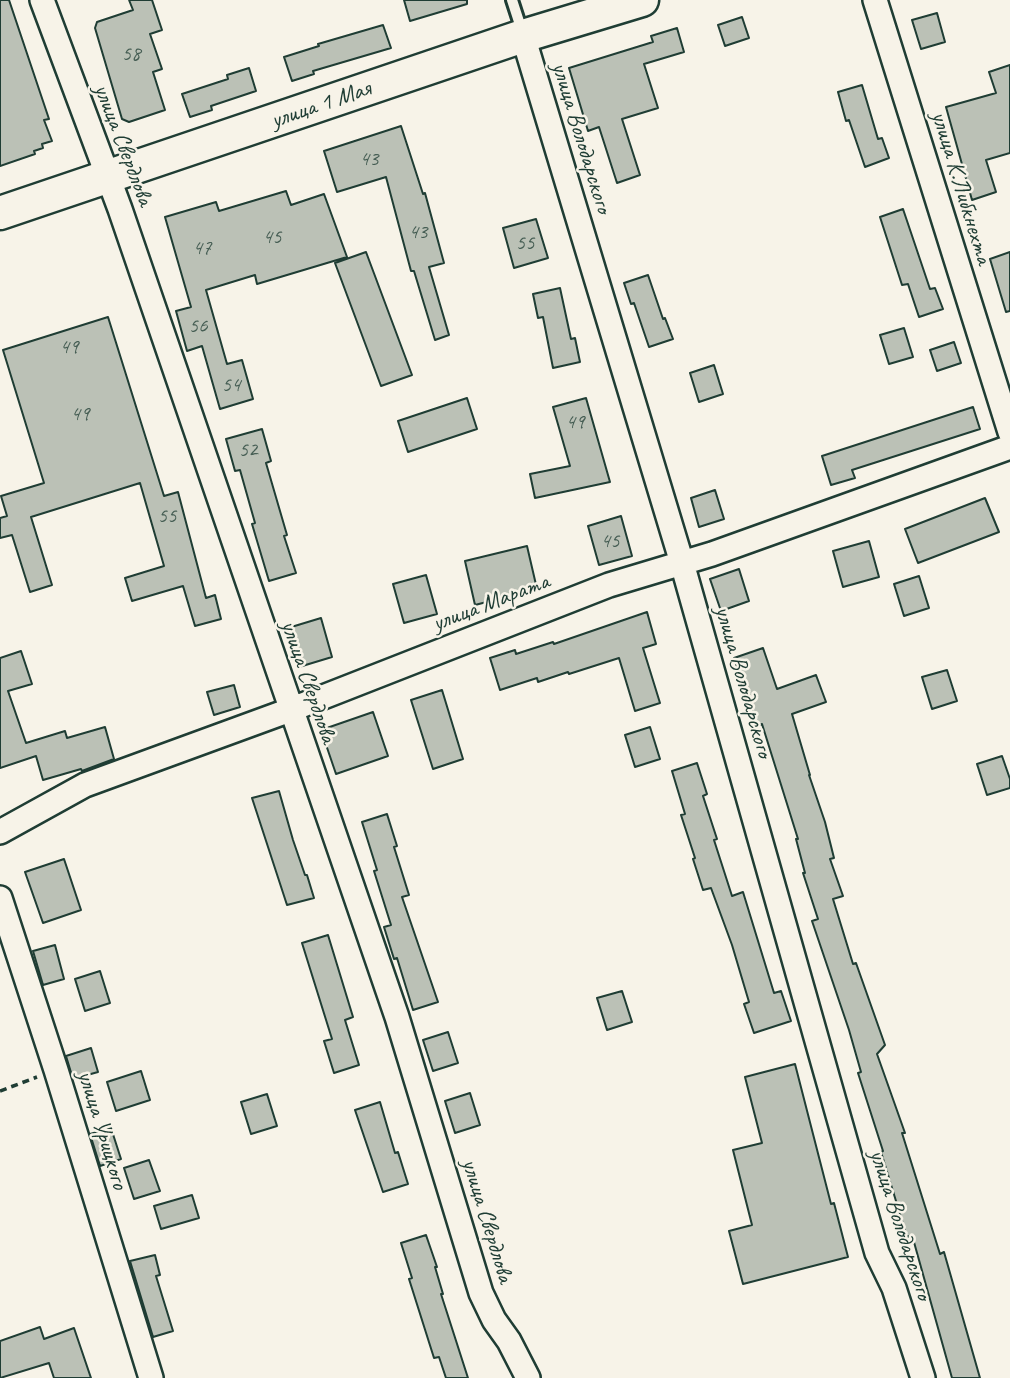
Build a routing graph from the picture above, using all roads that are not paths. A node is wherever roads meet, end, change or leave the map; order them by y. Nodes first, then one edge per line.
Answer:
1 (41, 0) edge
2 (512, 0) edge
3 (642, 0) edge
4 (875, 0) edge
5 (523, 36) junction
6 (108, 178) junction
7 (0, 213) edge
8 (1010, 432) edge
9 (1010, 447) edge
10 (682, 563) junction
11 (290, 710) junction
12 (0, 832) edge
13 (0, 898) edge
14 (151, 1378) edge
15 (528, 1378) edge
16 (923, 1378) edge

1 - 6 street, улица Свердлова
2 - 5 lane, улица Володарского
3 - 5 main road, улица 1 Мая
4 - 8 street, улица К.Либкнехта
5 - 6 main road, улица 1 Мая
5 - 10 street, улица Володарского
6 - 7 main road, улица 1 Мая
6 - 11 street, улица Свердлова
9 - 10 street, улица Марата
10 - 11 street, улица Марата
10 - 16 street, улица Володарского
11 - 12 street, улица Марата
11 - 15 street, улица Свердлова
13 - 14 street, улица Урицкого

